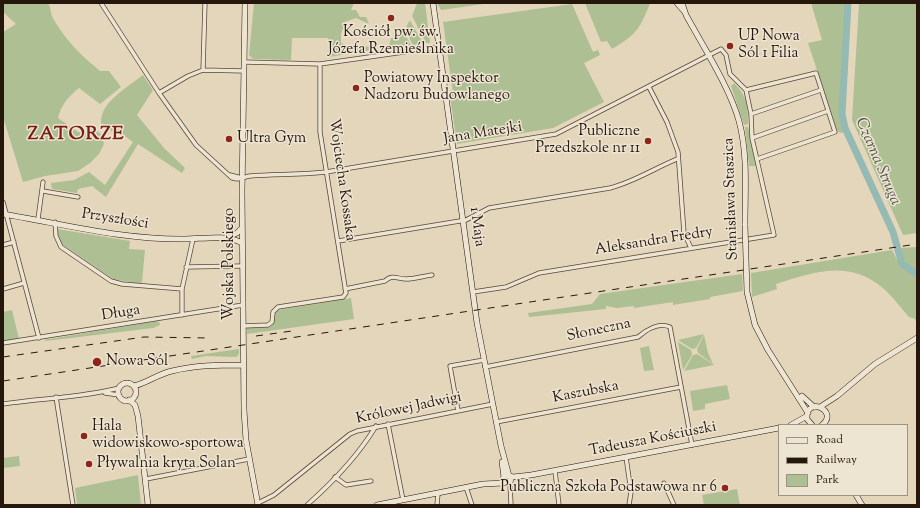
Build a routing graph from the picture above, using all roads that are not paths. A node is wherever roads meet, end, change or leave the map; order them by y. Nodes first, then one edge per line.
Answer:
1 (101, 3) edge
2 (205, 3) edge
3 (247, 3) edge
4 (433, 3) edge
5 (677, 3) edge
6 (682, 3) edge
7 (686, 15) junction
8 (439, 47) junction
9 (709, 55) junction
10 (244, 62) junction
11 (320, 64) junction
12 (204, 70) junction
13 (244, 71) junction
14 (649, 86) junction
15 (746, 90) junction
16 (821, 90) junction
17 (159, 93) junction
18 (828, 110) junction
19 (751, 114) junction
20 (752, 138) junction
21 (453, 151) junction
22 (677, 159) junction
23 (757, 159) junction
24 (326, 172) junction
25 (242, 178) junction
26 (43, 182) dead end
27 (43, 191) junction
28 (78, 197) dead end
29 (3, 202) edge
30 (5, 214) edge
31 (38, 220) junction
32 (463, 221) junction
33 (55, 222) junction
34 (242, 228) junction
35 (225, 238) junction
36 (193, 239) junction
37 (338, 241) junction
38 (14, 242) junction
39 (242, 243) junction
40 (3, 245) edge
41 (691, 248) junction
42 (242, 266) junction
43 (186, 267) junction
44 (432, 275) dead end
45 (24, 283) junction
46 (3, 289) edge
47 (182, 289) junction
48 (345, 289) junction
49 (473, 292) junction
50 (243, 306) junction
51 (182, 315) junction
52 (243, 326) junction
53 (39, 338) junction
54 (917, 338) edge
55 (3, 343) edge
56 (484, 360) junction
57 (243, 365) junction
58 (486, 367) junction
59 (790, 384) junction
60 (134, 386) junction
61 (681, 387) junction
62 (119, 388) junction
63 (104, 393) junction
64 (119, 395) junction
65 (837, 396) junction
66 (56, 398) junction
67 (130, 400) junction
68 (3, 404) edge
69 (493, 404) junction
70 (814, 407) junction
71 (820, 407) junction
72 (458, 410) junction
73 (807, 414) junction
74 (826, 414) junction
75 (496, 422) junction
76 (388, 424) junction
77 (792, 424) edge
78 (811, 424) edge
79 (823, 424) edge
80 (376, 426) junction
81 (778, 428) edge
82 (692, 445) junction
83 (626, 457) junction
84 (249, 459) junction
85 (555, 471) junction
86 (335, 477) junction
87 (146, 479) junction
88 (507, 480) junction
89 (371, 481) dead end
90 (664, 483) dead end
91 (466, 488) junction
92 (438, 493) junction
93 (857, 496) edge
94 (403, 500) junction
95 (258, 504) edge
96 (73, 505) edge
97 (148, 505) edge
98 (307, 505) edge
99 (377, 505) edge
100 (437, 505) edge
101 (472, 505) edge
102 (511, 505) edge
103 (559, 505) edge
104 (630, 505) edge
105 (674, 505) edge
106 (862, 505) edge

1 - 17 street
2 - 12 street
3 - 10 street, Wojska Polskiego
4 - 8 street, 1 Maja
5 - 7 street, Stanisława Staszica
6 - 7 street, Stanisława Staszica
7 - 9 street, Stanisława Staszica
8 - 11 street
8 - 21 street, 1 Maja
9 - 14 street, Jana Matejki
9 - 15 street
9 - 59 street, Stanisława Staszica, bridge
10 - 11 street
10 - 13 street, Wojska Polskiego
11 - 24 street, Wojciecha Kossaka
12 - 13 street
12 - 17 street
13 - 25 street, Wojska Polskiego
14 - 21 street, Jana Matejki
14 - 22 street
15 - 16 street
15 - 19 street, Aleksandra Fredry
16 - 18 street
16 - 19 street
17 - 25 street, Jana Matejki
18 - 20 street
18 - 23 street
19 - 20 street, Aleksandra Fredry
20 - 23 street, Aleksandra Fredry
21 - 24 street, Jana Matejki
21 - 32 street, 1 Maja
22 - 32 street
22 - 41 street
23 - 41 street, Aleksandra Fredry
24 - 25 street, Jana Matejki
24 - 37 street, Wojciecha Kossaka
25 - 34 street, Wojska Polskiego
26 - 27 street
27 - 28 street
27 - 31 street
29 - 30 street
30 - 31 street, Przyszłości
30 - 38 street
31 - 33 street, Przyszłości
32 - 37 street
32 - 49 street, 1 Maja
33 - 36 street, Przyszłości
33 - 47 street
34 - 35 street, Przyszłości
34 - 39 street, Wojska Polskiego
35 - 36 street, Przyszłości
35 - 39 street, Przyszłości
36 - 43 street
37 - 48 street, Wojciecha Kossaka
38 - 40 street
38 - 45 street
39 - 42 street, Wojska Polskiego
41 - 49 street, Aleksandra Fredry
42 - 43 street
42 - 50 street, Wojska Polskiego
43 - 47 street
44 - 48 street
45 - 46 street
45 - 53 street
47 - 51 street
48 - 52 street, Wojciecha Kossaka
49 - 56 street, 1 Maja
50 - 51 street, Długa
50 - 52 street, Wojska Polskiego
51 - 53 street, Długa
52 - 57 street, Wojska Polskiego
53 - 55 street, Długa
54 - 65 street
56 - 58 street, 1 Maja
56 - 72 street
57 - 60 street
57 - 84 street, Wojska Polskiego
58 - 61 street, Słoneczna
58 - 69 street, 1 Maja
59 - 70 street, Stanisława Staszica
59 - 73 street, Stanisława Staszica
60 - 62 street
60 - 67 street
61 - 75 street, Kaszubska
61 - 82 street, Słoneczna
62 - 63 street
62 - 64 street
63 - 64 street
63 - 66 street
64 - 67 street
65 - 71 street
65 - 74 street
66 - 68 street
66 - 96 street
67 - 87 street
69 - 72 street, Królowej Jadwigi
69 - 75 street, 1 Maja
70 - 71 street
70 - 73 street
71 - 74 street
72 - 76 street, Królowej Jadwigi
73 - 77 street
73 - 78 street, Stanisława Staszica
74 - 79 street
75 - 88 street, 1 Maja
76 - 80 street, Królowej Jadwigi
76 - 94 street
80 - 86 street
80 - 95 street, Królowej Jadwigi
81 - 82 street, Tadeusza Kościuszki
82 - 83 street, Tadeusza Kościuszki
83 - 85 street, Tadeusza Kościuszki
83 - 104 street
84 - 87 street
84 - 95 street, Wojska Polskiego
85 - 88 street, Tadeusza Kościuszki
85 - 103 street
86 - 89 street
86 - 98 street
87 - 97 street
88 - 91 street, Tadeusza Kościuszki
88 - 102 street
90 - 105 street
91 - 92 street, Tadeusza Kościuszki
91 - 101 street
92 - 94 street, Tadeusza Kościuszki
92 - 100 street
93 - 106 street
94 - 99 street, Tadeusza Kościuszki

